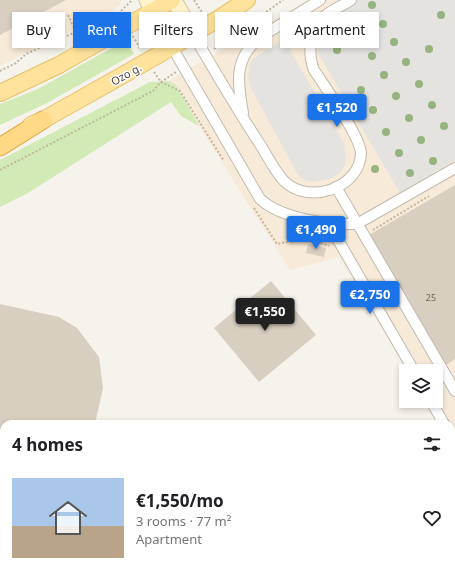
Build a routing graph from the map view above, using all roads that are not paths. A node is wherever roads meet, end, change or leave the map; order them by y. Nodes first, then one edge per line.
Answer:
1 (173, 0) edge
2 (247, 0) edge
3 (320, 0) edge
4 (351, 0) edge
5 (150, 6) edge
6 (180, 12) edge
7 (207, 25) edge
8 (170, 48) edge
9 (172, 48) edge
10 (201, 48) edge
11 (0, 93) edge
12 (244, 119) junction
13 (43, 120) junction
14 (0, 138) edge
15 (0, 147) edge
16 (455, 168) edge
17 (336, 187) junction
18 (319, 222) junction
19 (357, 224) junction
20 (410, 364) edge
21 (455, 391) edge
22 (435, 408) edge
23 (442, 420) edge

1 - 5 main road
1 - 6 main road
2 - 7 main road, Ozo g.
3 - 12 street
4 - 17 street
5 - 11 main road
8 - 13 main road, Ozo g.
9 - 18 street
10 - 12 street
12 - 17 street
13 - 14 main road, Ozo g.
13 - 15 highway
16 - 19 street
17 - 19 street
18 - 19 street
18 - 20 street
19 - 21 street
22 - 23 street

